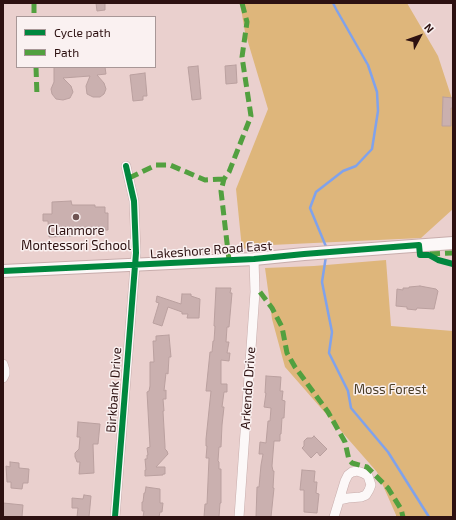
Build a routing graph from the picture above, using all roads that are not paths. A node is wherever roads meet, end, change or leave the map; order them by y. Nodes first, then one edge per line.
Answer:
1 (126, 166) dead end
2 (453, 243) edge
3 (254, 259) junction
4 (136, 265) junction
5 (3, 271) edge
6 (3, 364) edge
7 (3, 378) edge
8 (339, 500) dead end
9 (115, 517) edge
10 (239, 517) edge
11 (334, 517) edge

1 - 4 street, Birkbank Drive
2 - 3 main road, Lakeshore Road East
3 - 4 main road, Lakeshore Road East
3 - 10 street, Arkendo Drive
4 - 5 main road, Lakeshore Road East
4 - 9 street, Birkbank Drive
6 - 7 street
8 - 11 street

